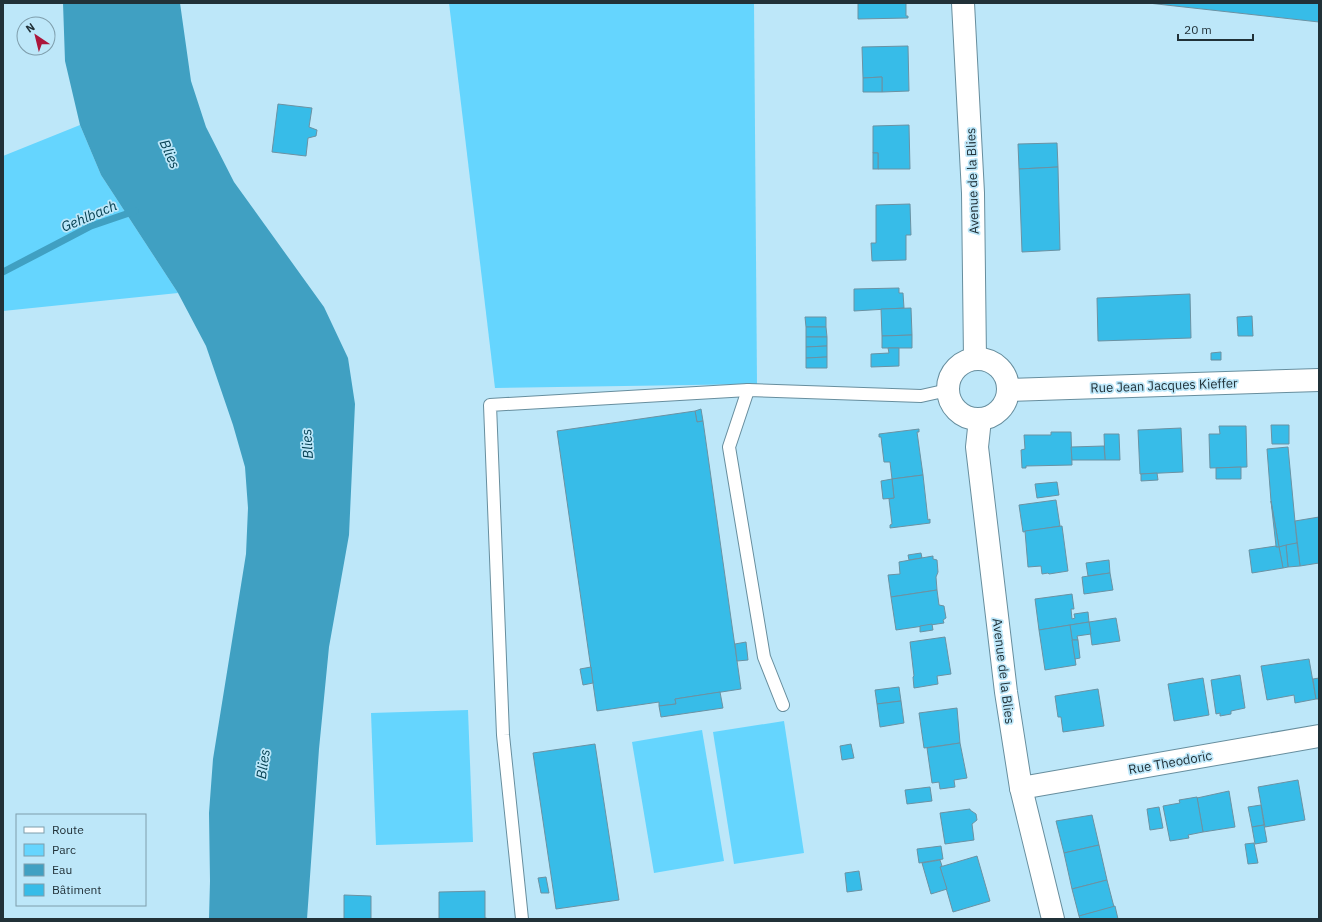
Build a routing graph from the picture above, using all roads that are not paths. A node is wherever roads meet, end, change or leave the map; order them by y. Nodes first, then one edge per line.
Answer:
1 (963, 3) edge
2 (976, 359) junction
3 (1319, 380) edge
4 (748, 390) junction
5 (948, 390) junction
6 (1008, 390) junction
7 (980, 419) junction
8 (783, 705) dead end
9 (1319, 736) edge
10 (1021, 788) junction
11 (522, 919) edge
12 (1053, 919) edge

1 - 2 main road, Avenue de la Blies
2 - 5 main road
2 - 6 main road
3 - 6 main road, Rue Jean Jacques Kieffer
4 - 5 lane
4 - 8 lane
4 - 11 lane
5 - 7 main road
6 - 7 main road
7 - 10 main road, Avenue de la Blies
9 - 10 main road, Rue Theodoric
10 - 12 main road, Avenue de la Blies

